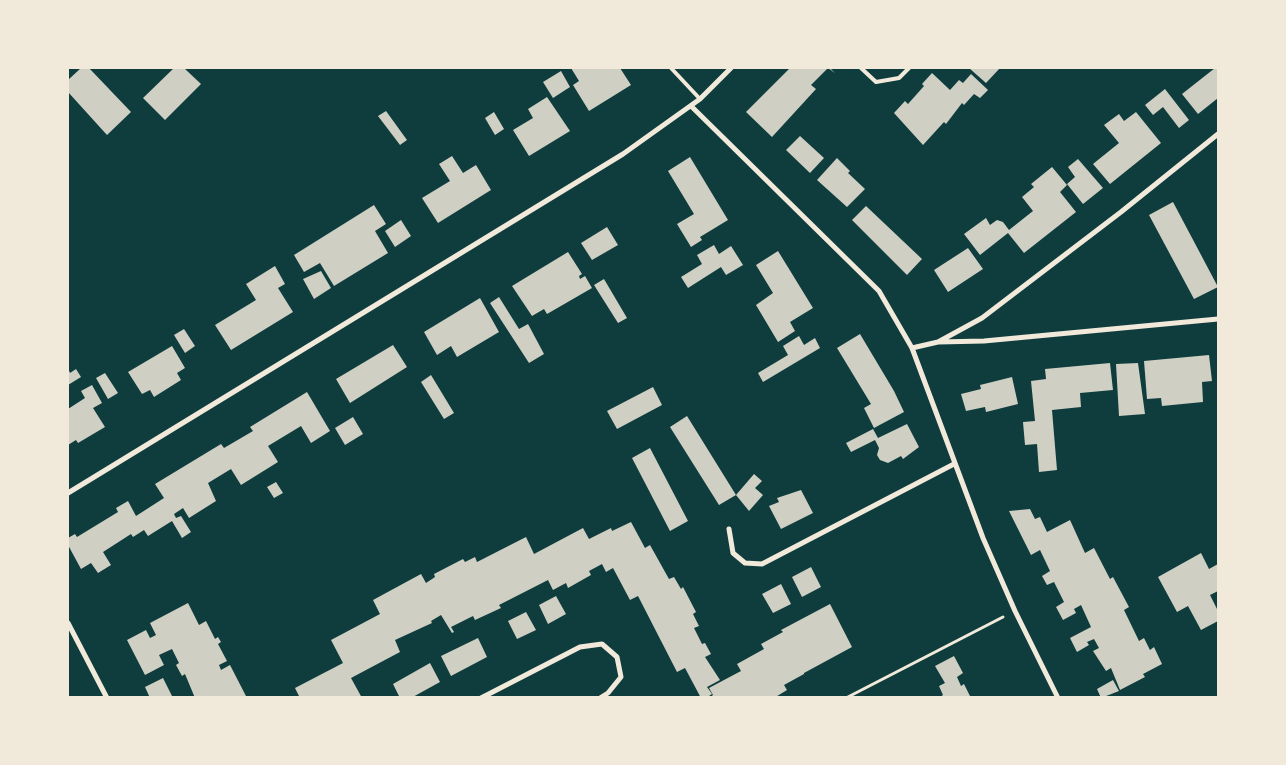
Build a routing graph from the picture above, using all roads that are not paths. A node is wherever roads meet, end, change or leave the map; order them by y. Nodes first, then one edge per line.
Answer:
1 (671, 68) edge
2 (731, 68) edge
3 (861, 68) edge
4 (908, 68) edge
5 (700, 99) junction
6 (691, 106) junction
7 (1218, 134) edge
8 (1218, 319) edge
9 (938, 342) junction
10 (912, 348) junction
11 (954, 464) junction
12 (68, 493) edge
13 (729, 529) dead end
14 (68, 623) edge
15 (106, 698) edge
16 (481, 698) edge
17 (600, 698) edge
18 (1058, 698) edge

1 - 5 lane
2 - 5 street
3 - 4 lane
5 - 6 street
6 - 10 street
6 - 12 street
7 - 9 street
8 - 9 street
9 - 10 street
10 - 11 street
11 - 13 street
11 - 18 street
14 - 15 street
16 - 17 street

